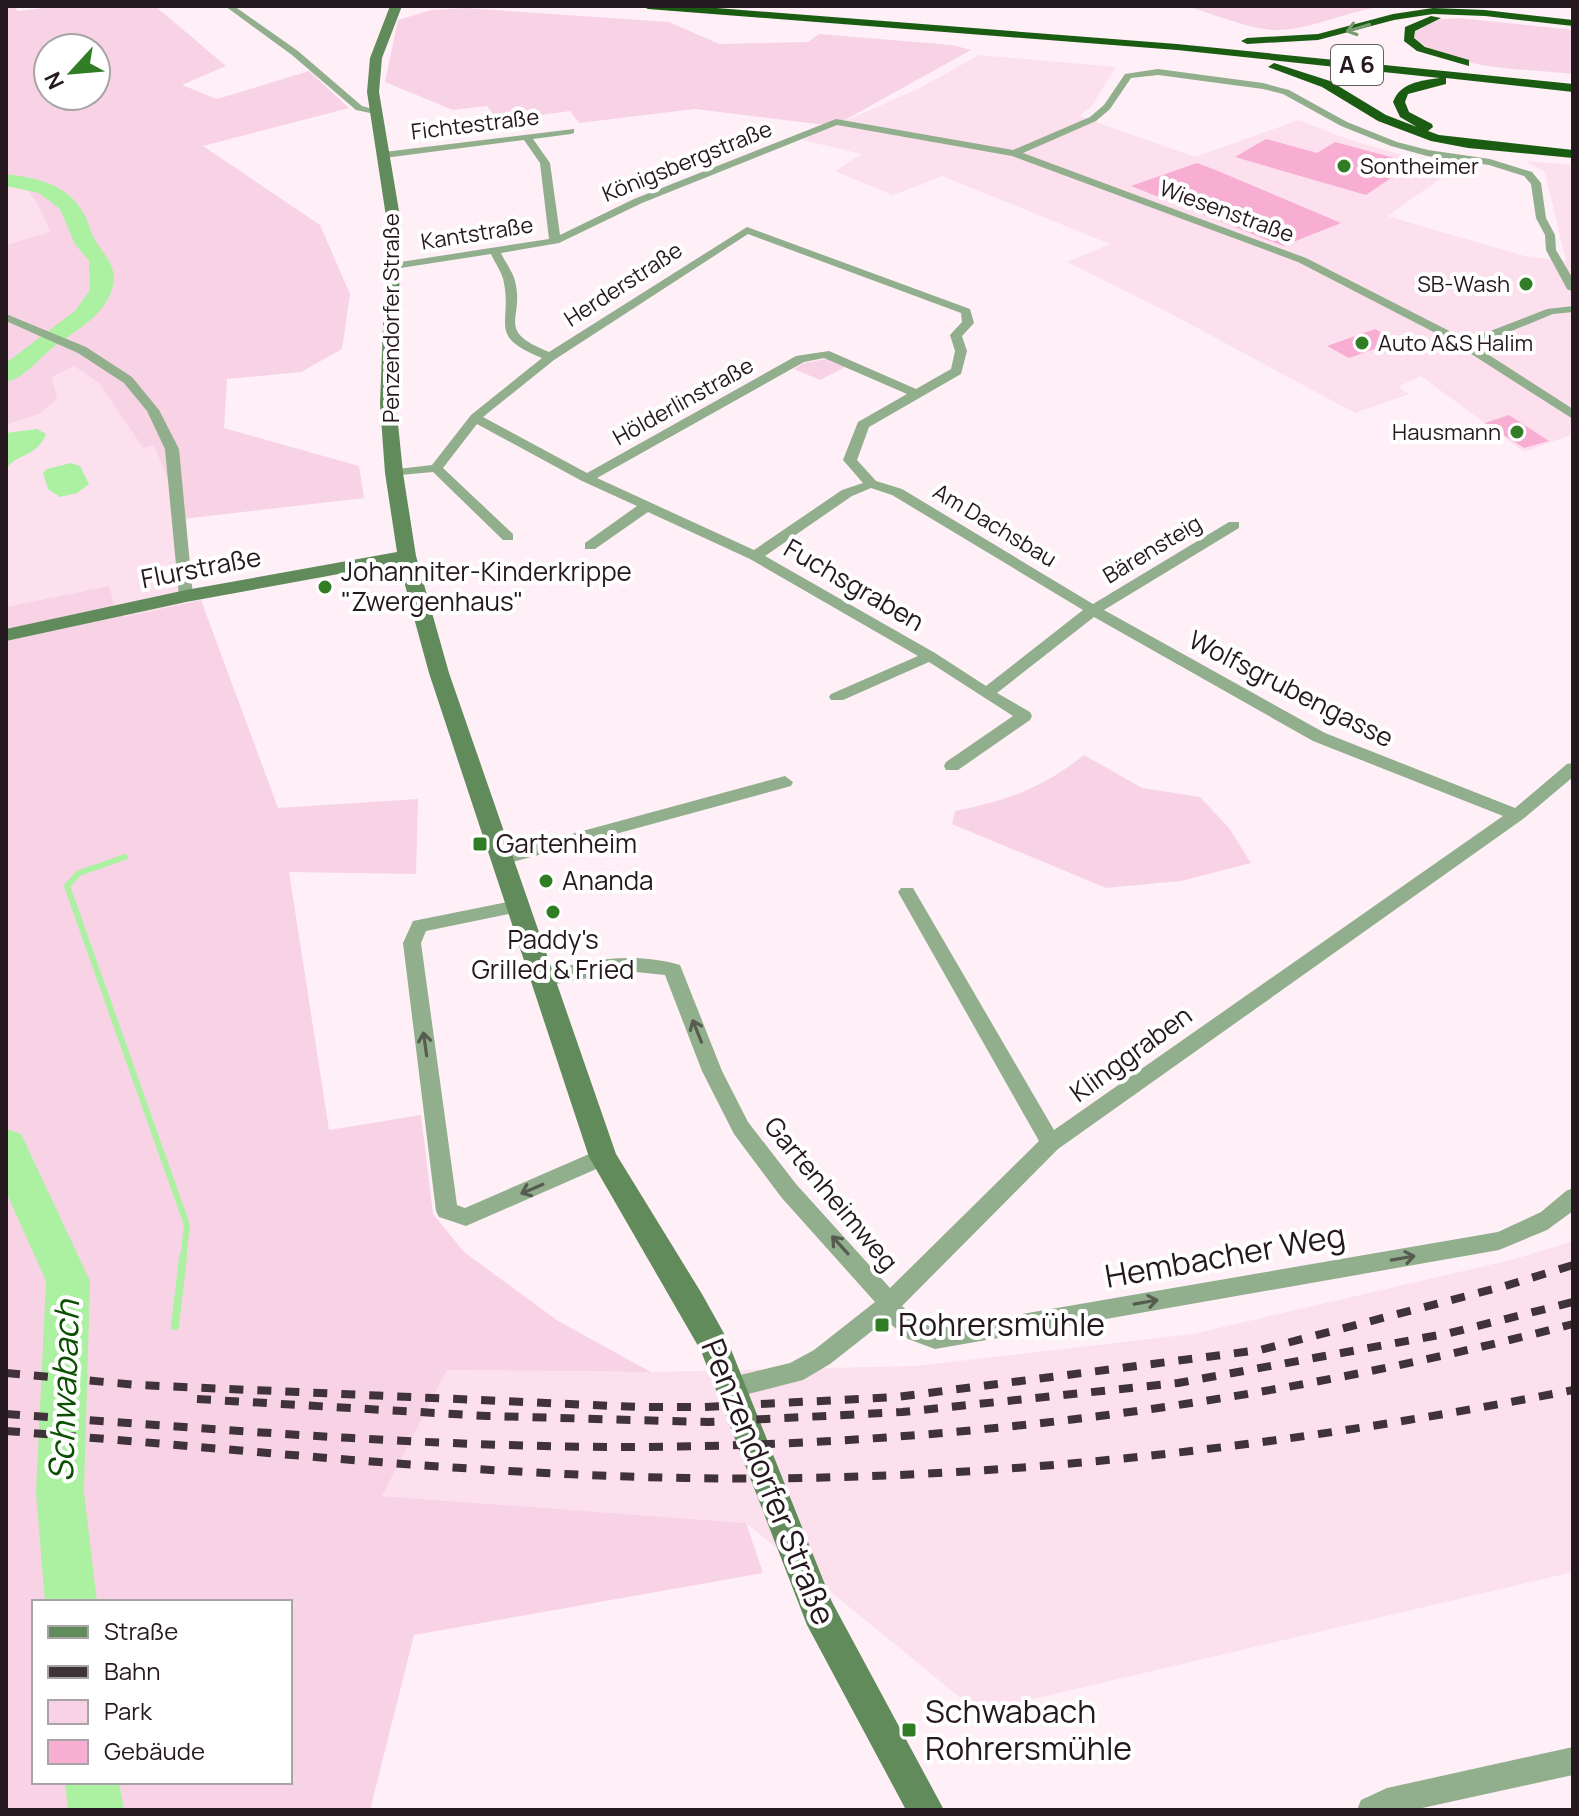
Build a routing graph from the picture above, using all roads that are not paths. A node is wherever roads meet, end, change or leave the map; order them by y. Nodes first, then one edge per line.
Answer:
1 (229, 6) edge
2 (396, 6) edge
3 (648, 6) edge
4 (749, 6) edge
5 (1573, 25) edge
6 (1175, 44) junction
7 (1531, 79) junction
8 (1573, 80) edge
9 (1573, 88) edge
10 (375, 111) junction
11 (836, 122) joint
12 (571, 131) dead end
13 (528, 138) junction
14 (1573, 151) edge
15 (1014, 153) junction
16 (384, 155) junction
17 (555, 241) junction
18 (495, 252) junction
19 (394, 266) junction
20 (1573, 289) edge
21 (1573, 309) edge
22 (6, 317) edge
23 (1466, 345) junction
24 (550, 357) junction
25 (917, 394) junction
26 (1573, 415) edge
27 (475, 418) junction
28 (436, 468) junction
29 (394, 473) junction
30 (587, 478) junction
31 (871, 484) junction
32 (647, 506) junction
33 (1234, 525) dead end
34 (508, 537) dead end
35 (590, 546) dead end
36 (407, 556) junction
37 (755, 556) junction
38 (186, 596) junction
39 (1093, 610) junction
40 (6, 635) edge
41 (930, 656) junction
42 (987, 693) junction
43 (837, 697) dead end
44 (952, 766) dead end
45 (1573, 768) edge
46 (785, 782) dead end
47 (1517, 815) junction
48 (502, 859) junction
49 (907, 892) dead end
50 (517, 906) junction
51 (545, 979) junction
52 (1051, 1143) junction
53 (603, 1157) junction
54 (1573, 1197) edge
55 (887, 1306) junction
56 (732, 1387) junction
57 (1573, 1761) edge
58 (1384, 1807) edge
59 (926, 1810) edge

1 - 10 street
2 - 10 main road, Penzendorfer Straße
3 - 6 highway, A 6
4 - 6 highway, A 6
5 -> 6 highway
5 - 7 highway
6 - 7 highway, A 6
6 - 14 highway
7 - 8 highway, A 6
7 - 9 highway, A 6
7 - 14 highway
10 - 16 main road, Penzendorfer Straße
11 - 15 street, Wiesenstraße
11 - 17 street, Königsbergstraße
12 - 13 street, Fichtestraße
13 - 16 street, Fichtestraße
13 - 17 street, Kantstraße
15 - 20 street
15 - 23 street, Wiesenstraße
16 - 19 main road, Penzendorfer Straße
17 - 18 street, Kantstraße
18 - 19 street, Kantstraße
18 - 24 street
19 - 29 main road, Penzendorfer Straße
21 - 23 street
22 - 38 street
23 - 26 street, Wiesenstraße
24 - 25 street, Herderstraße
24 - 27 street, Herderstraße
25 - 30 street, Hölderlinstraße
25 - 31 street
27 - 28 street, Herderstraße
27 - 30 street
28 - 29 street
28 - 34 street
29 - 36 main road, Penzendorfer Straße
30 - 32 street, Fuchsgraben
31 - 37 street, Fuchsgraben
31 - 39 street, Am Dachsbau
32 - 35 street
32 - 37 street, Fuchsgraben
33 - 39 street, Bärensteig
36 - 38 main road, Flurstraße
36 - 48 main road, Penzendorfer Straße
37 - 41 street, Fuchsgraben
38 - 40 main road, Flurstraße
39 - 42 street
39 - 47 street, Wolfsgrubengasse
41 - 42 street, Fuchsgraben
41 - 43 street, Fuchsgraben
42 - 44 street, Fuchsgraben
45 - 47 street, Klinggraben
46 - 48 street
47 - 52 street, Klinggraben
48 - 50 main road, Penzendorfer Straße
49 - 52 street
50 - 51 main road, Penzendorfer Straße
53 -> 50 street
51 - 53 main road, Penzendorfer Straße
55 -> 51 street, Gartenheimweg
52 - 55 street, Klinggraben
53 - 56 main road, Penzendorfer Straße
55 -> 54 street, Hembacher Weg
55 - 56 street, Klinggraben
56 - 59 main road, Penzendorfer Straße
57 - 58 street

